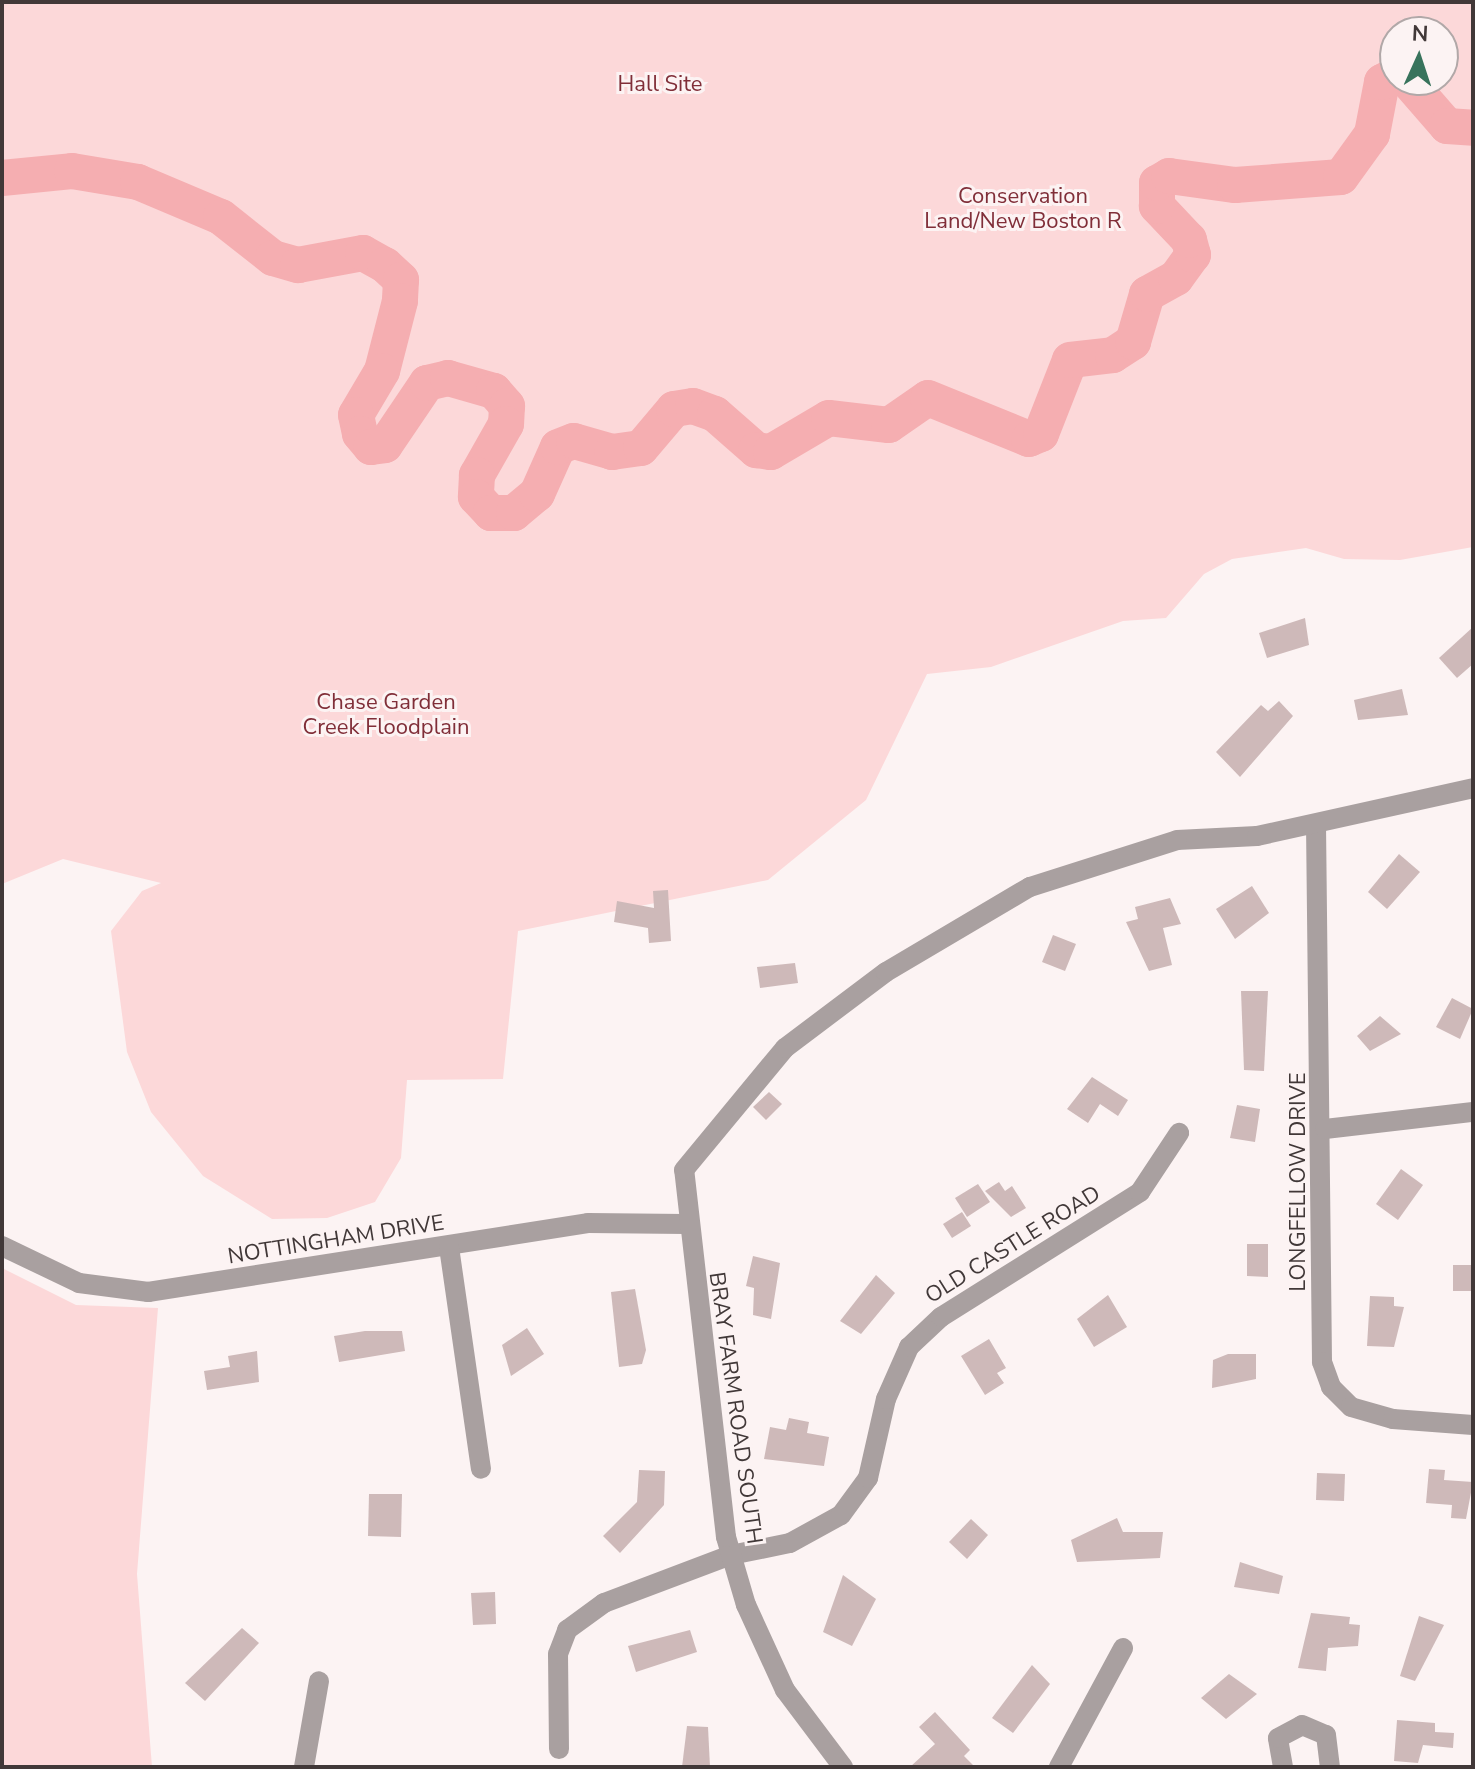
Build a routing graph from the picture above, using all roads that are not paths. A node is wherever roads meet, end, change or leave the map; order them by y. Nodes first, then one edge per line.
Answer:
1 (1473, 788) edge
2 (1316, 824) junction
3 (1473, 1112) edge
4 (1325, 1129) junction
5 (1179, 1133) dead end
6 (685, 1224) junction
7 (2, 1246) edge
8 (449, 1247) junction
9 (1473, 1425) edge
10 (481, 1469) dead end
11 (731, 1555) junction
12 (1123, 1648) dead end
13 (319, 1681) dead end
14 (559, 1749) dead end
15 (304, 1767) edge
16 (843, 1767) edge
17 (1059, 1767) edge
18 (1283, 1767) edge
19 (1330, 1767) edge

1 - 2 street
2 - 4 street, LONGFELLOW DRIVE
2 - 6 street, BRAY FARM ROAD SOUTH
3 - 4 street
4 - 9 street, LONGFELLOW DRIVE
5 - 11 street, OLD CASTLE ROAD
6 - 8 street, NOTTINGHAM DRIVE
6 - 11 street, BRAY FARM ROAD SOUTH
7 - 8 street, NOTTINGHAM DRIVE
8 - 10 street
11 - 14 street, OLD CASTLE ROAD
11 - 16 street, BRAY FARM ROAD SOUTH
12 - 17 street
13 - 15 street
18 - 19 street

